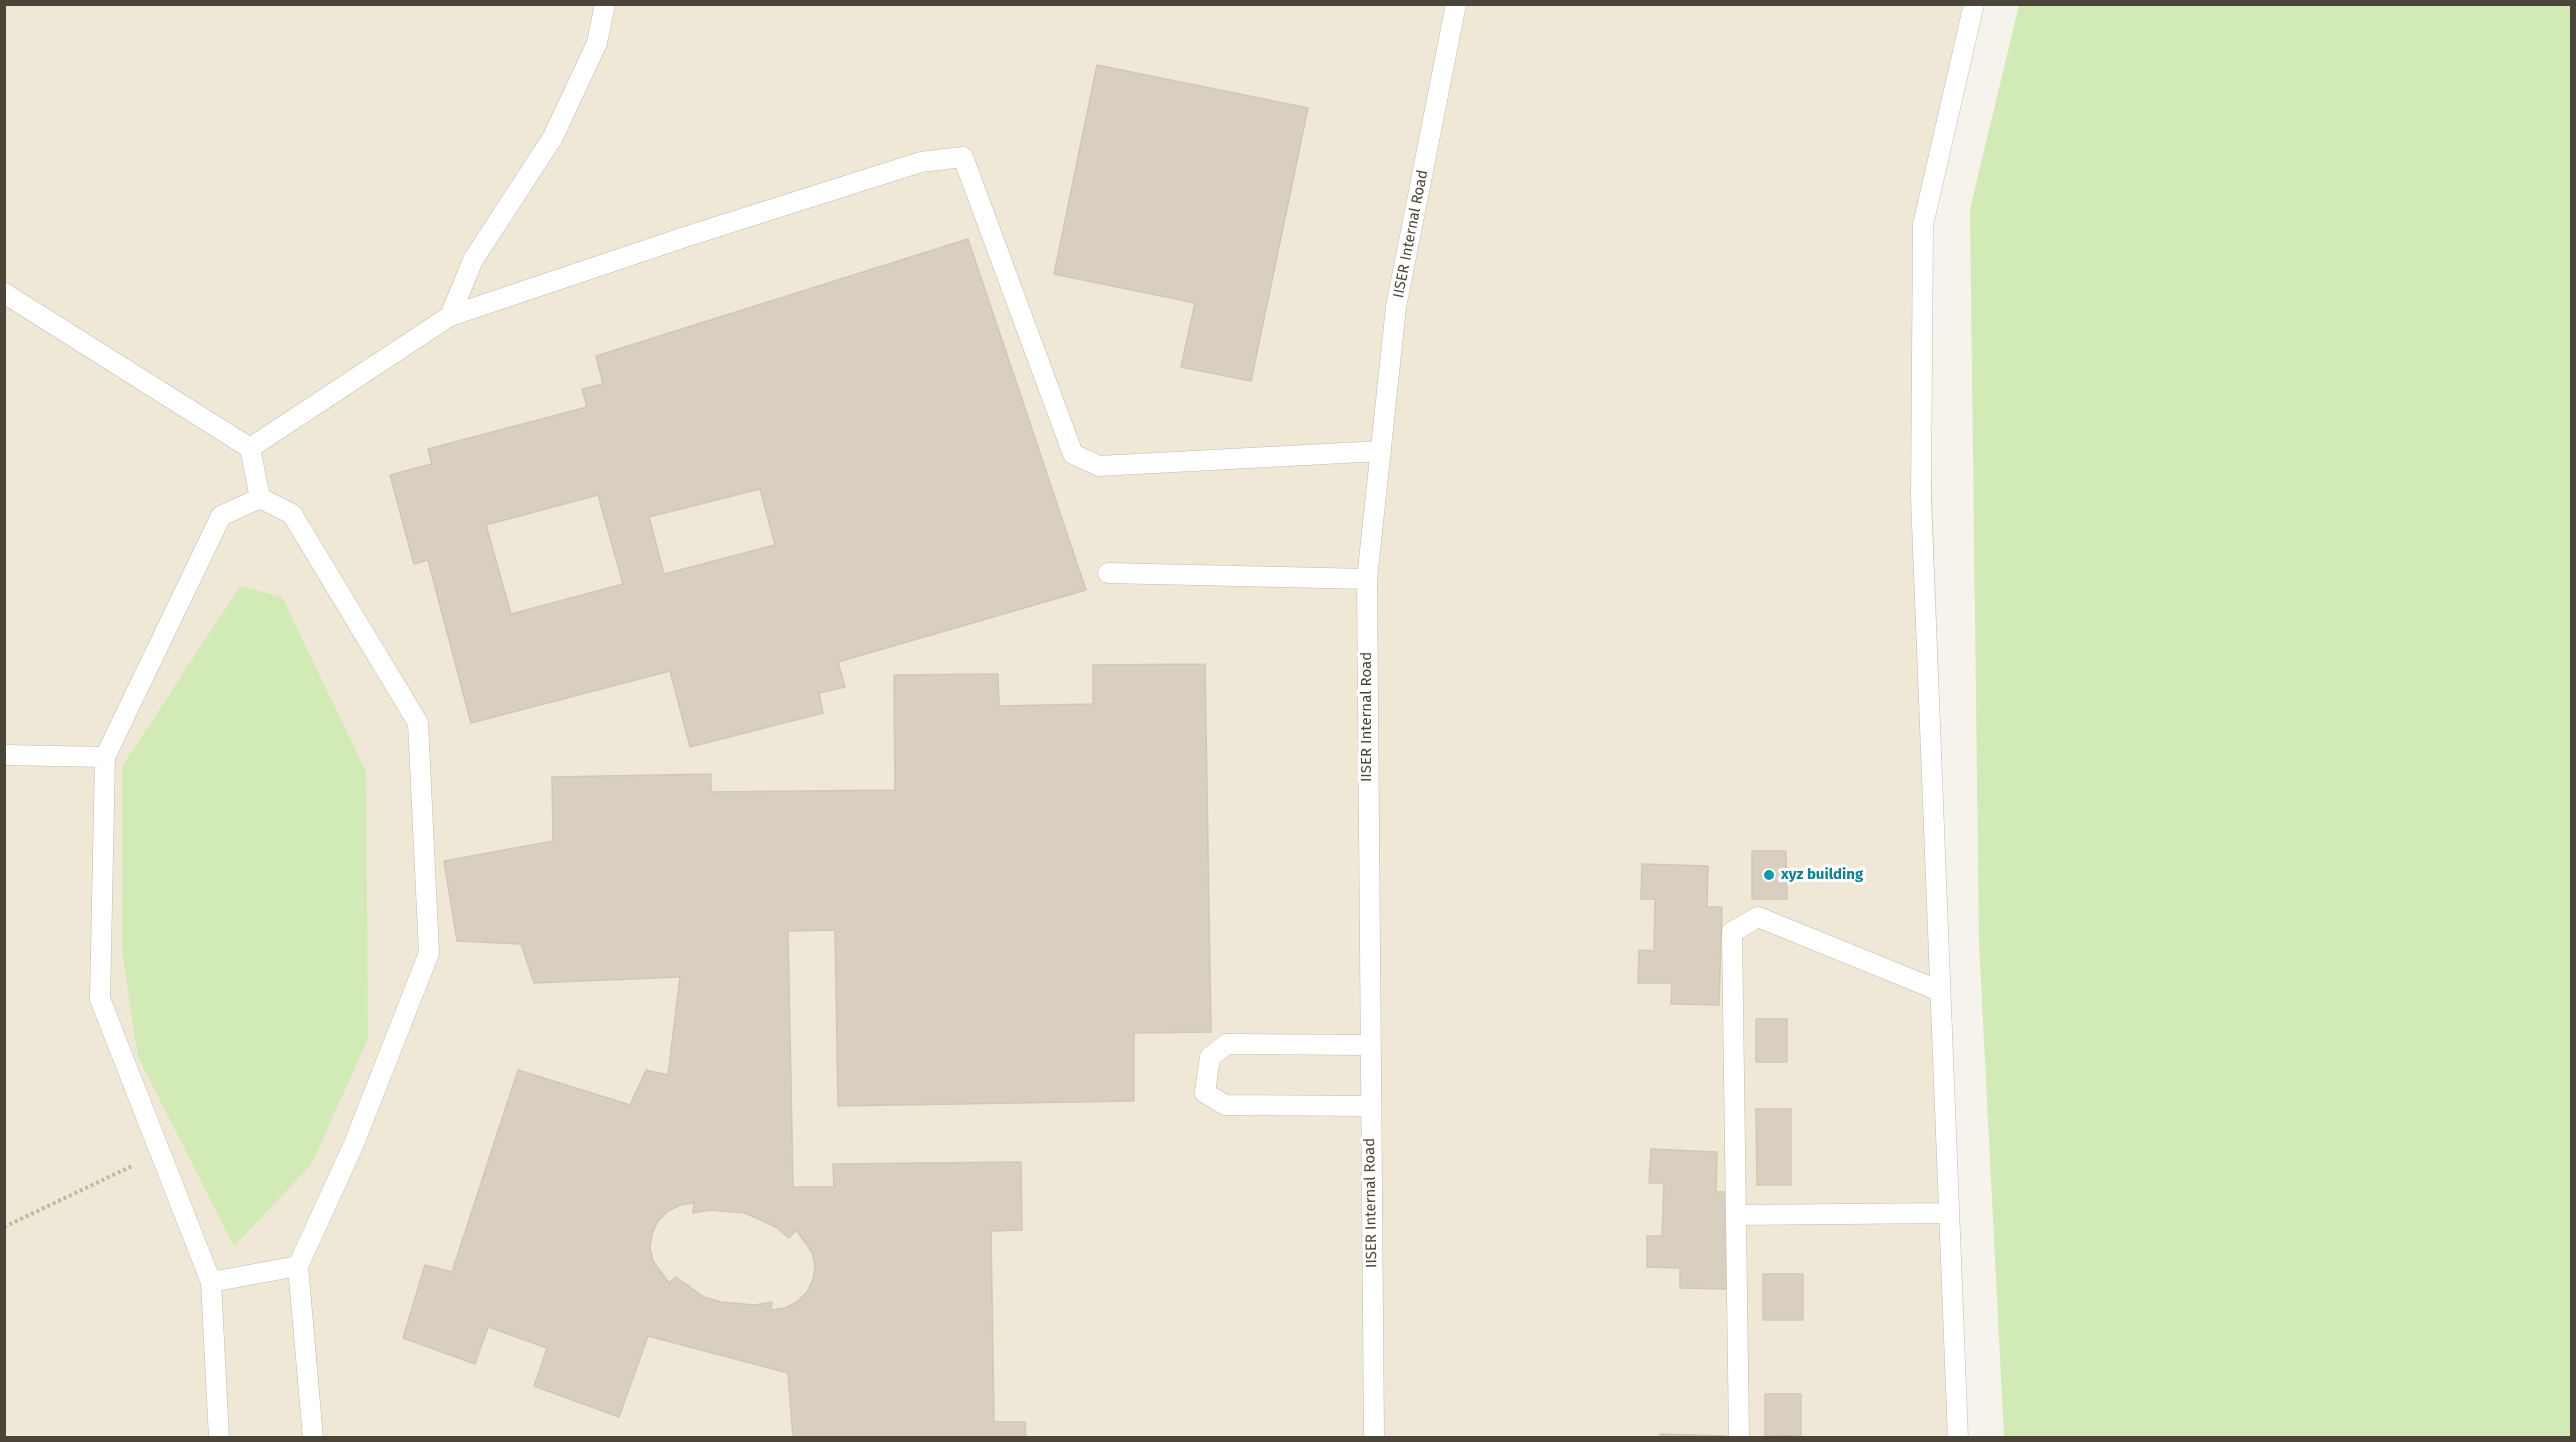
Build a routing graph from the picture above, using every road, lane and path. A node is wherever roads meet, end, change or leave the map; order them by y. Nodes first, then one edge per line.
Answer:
1 (605, 4) edge
2 (1456, 4) edge
3 (1974, 4) edge
4 (4, 293) edge
5 (450, 316) junction
6 (250, 448) junction
7 (1381, 451) junction
8 (260, 498) junction
9 (1108, 573) dead end
10 (1367, 579) junction
11 (4, 755) edge
12 (105, 757) junction
13 (1940, 991) junction
14 (1369, 1045) junction
15 (1370, 1106) junction
16 (160, 1153) junction
17 (1949, 1213) junction
18 (1736, 1215) junction
19 (4, 1227) edge
20 (298, 1266) junction
21 (211, 1282) junction
22 (219, 1437) edge
23 (313, 1437) edge
24 (1374, 1437) edge
25 (1739, 1437) edge
26 (1958, 1437) edge

1 - 5 lane
2 - 7 lane, IISER Internal Road
3 - 13 lane
4 - 6 lane
5 - 6 lane
5 - 7 lane
6 - 8 lane
7 - 10 lane, IISER Internal Road
8 - 12 lane
8 - 20 lane
9 - 10 lane
10 - 14 lane, IISER Internal Road
11 - 12 lane
12 - 16 lane
13 - 17 lane
13 - 18 lane
14 - 15 lane, IISER Internal Road
14 - 15 lane
15 - 24 lane, IISER Internal Road
16 - 19 path
16 - 21 lane
17 - 18 lane
17 - 26 lane
18 - 25 lane
20 - 21 lane
20 - 23 lane
21 - 22 lane

